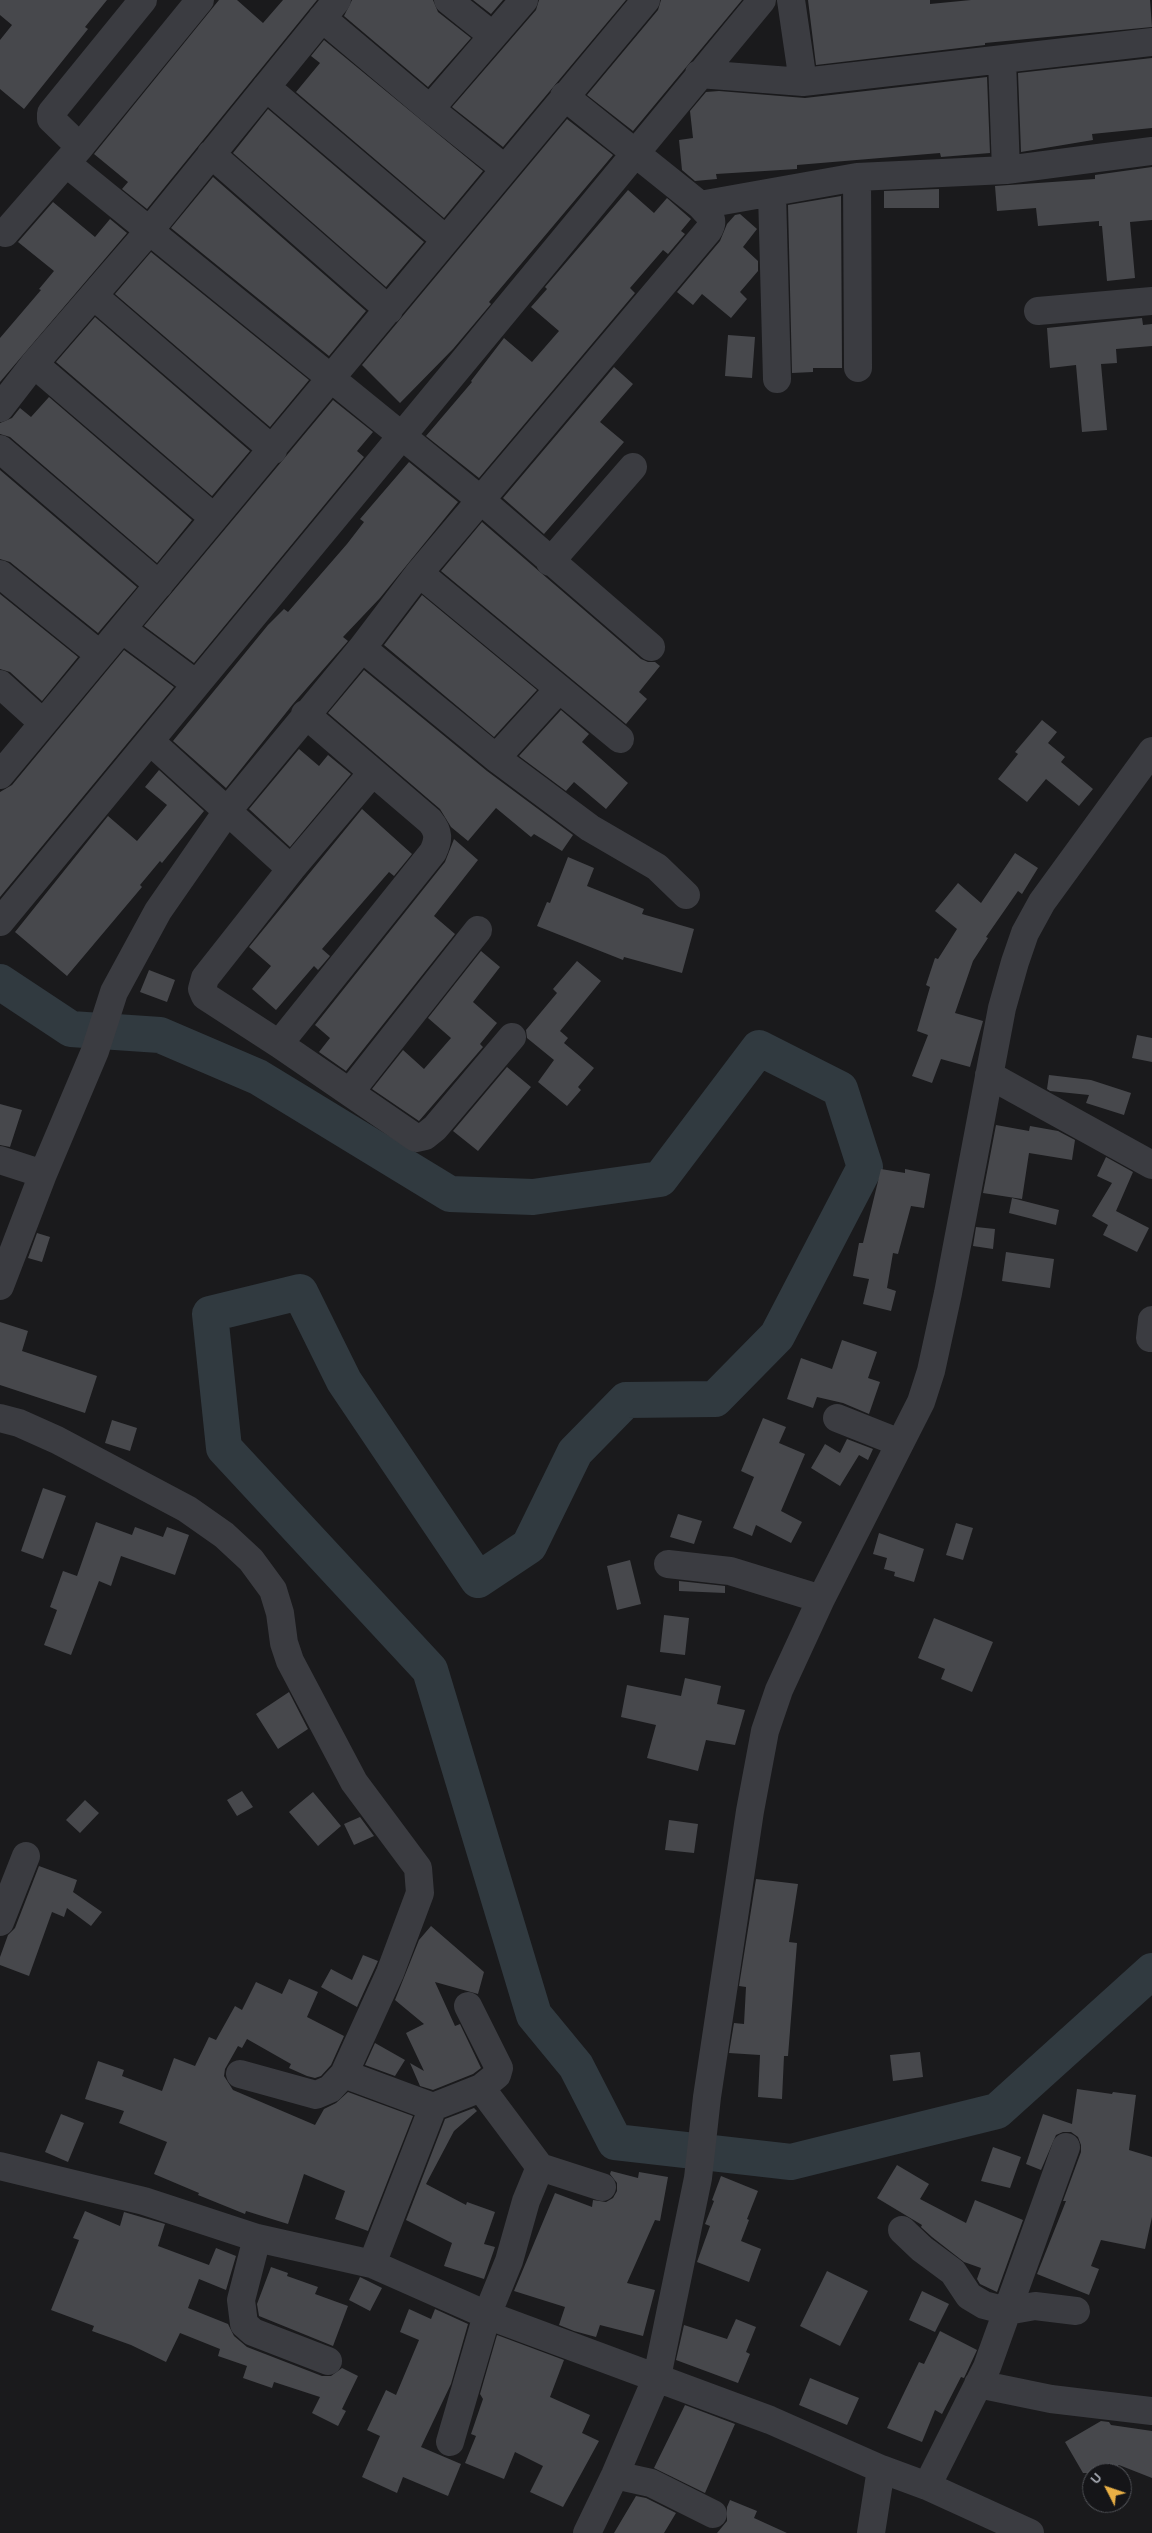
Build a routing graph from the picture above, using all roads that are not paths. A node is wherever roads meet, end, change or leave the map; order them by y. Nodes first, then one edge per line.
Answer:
1 (143, 0) edge
2 (200, 0) edge
3 (448, 0) edge
4 (524, 0) edge
5 (646, 0) edge
6 (762, 0) edge
7 (791, 0) edge
8 (330, 9) edge
9 (493, 36) junction
10 (1152, 42) edge
11 (1002, 60) junction
12 (699, 74) junction
13 (803, 82) junction
14 (266, 87) junction
15 (564, 96) junction
16 (430, 109) junction
17 (72, 149) junction
18 (1152, 151) edge
19 (211, 154) junction
20 (634, 154) junction
21 (505, 169) junction
22 (1006, 170) junction
23 (857, 177) junction
24 (772, 193) junction
25 (700, 205) junction
26 (150, 230) junction
27 (5, 233) dead end
28 (446, 239) junction
29 (94, 296) junction
30 (1152, 301) edge
31 (389, 310) junction
32 (1038, 312) dead end
33 (34, 364) junction
34 (858, 368) dead end
35 (777, 378) dead end
36 (331, 379) junction
37 (0, 408) edge
38 (403, 437) junction
39 (0, 450) edge
40 (273, 450) junction
41 (633, 467) dead end
42 (482, 501) junction
43 (214, 518) junction
44 (550, 562) junction
45 (420, 573) junction
46 (0, 574) edge
47 (159, 584) junction
48 (122, 629) junction
49 (651, 647) dead end
50 (362, 648) junction
51 (100, 656) junction
52 (0, 684) edge
53 (196, 684) junction
54 (558, 690) junction
55 (305, 714) junction
56 (44, 723) junction
57 (620, 740) dead end
58 (150, 741) junction
59 (1152, 751) edge
60 (496, 758) junction
61 (372, 773) junction
62 (0, 775) edge
63 (228, 810) junction
64 (291, 869) junction
65 (686, 895) dead end
66 (0, 922) edge
67 (478, 930) dead end
68 (512, 1037) dead end
69 (279, 1044) junction
70 (990, 1075) junction
71 (350, 1092) junction
72 (0, 1160) edge
73 (1152, 1165) edge
74 (43, 1174) junction
75 (0, 1286) edge
76 (0, 1418) edge
77 (837, 1418) dead end
78 (900, 1443) junction
79 (668, 1564) dead end
80 (821, 1599) junction
81 (26, 1856) dead end
82 (0, 1922) edge
83 (468, 2006) dead end
84 (240, 2074) dead end
85 (344, 2074) junction
86 (481, 2088) junction
87 (432, 2107) junction
88 (1066, 2147) dead end
89 (0, 2166) edge
90 (540, 2167) junction
91 (602, 2187) dead end
92 (902, 2230) dead end
93 (257, 2238) junction
94 (372, 2264) junction
95 (1007, 2311) junction
96 (1076, 2311) dead end
97 (487, 2315) junction
98 (328, 2361) dead end
99 (656, 2377) junction
100 (978, 2384) junction
101 (1152, 2411) edge
102 (450, 2442) dead end
103 (880, 2469) junction
104 (615, 2475) junction
105 (927, 2486) junction
106 (713, 2514) dead end
107 (587, 2533) edge
108 (871, 2533) edge
109 (1030, 2533) edge

1 - 17 street
2 - 17 street
3 - 9 street
4 - 9 street
5 - 15 street
6 - 12 street
7 - 13 street
8 - 14 street
8 - 16 street
9 - 16 street
10 - 11 street
11 - 13 street
11 - 22 street
12 - 13 street
12 - 20 street
14 - 19 street
14 - 28 street
15 - 20 street
15 - 21 street
16 - 21 street
17 - 26 street
17 - 27 street
18 - 22 street
19 - 26 street
19 - 31 street
20 - 25 street
20 - 38 street
21 - 28 street
22 - 23 street
23 - 24 street
23 - 34 street
24 - 25 street
24 - 35 street
25 - 42 street
26 - 29 street
26 - 36 street
28 - 31 street
29 - 33 street
29 - 40 street
30 - 32 street
31 - 36 street
33 - 37 street
33 - 43 street
36 - 38 street
36 - 40 street
38 - 42 street
38 - 53 street
39 - 47 street
40 - 43 street
41 - 44 street
42 - 44 street
42 - 45 street
43 - 47 street
44 - 49 street
45 - 50 street
45 - 54 street
46 - 51 street
47 - 48 street
48 - 51 street
48 - 53 street
50 - 55 street
50 - 60 street
51 - 56 street
52 - 56 street
53 - 58 street
54 - 57 street
54 - 60 street
55 - 61 street
55 - 63 street
56 - 62 street
58 - 63 street
58 - 66 street
59 - 70 street
60 - 65 street
61 - 64 street
61 - 69 street
63 - 64 street
63 - 74 street
64 - 69 street
67 - 71 street
68 - 71 street
69 - 71 street
70 - 73 street
70 - 78 street
72 - 74 street
74 - 75 street
76 - 85 street
77 - 78 street
78 - 80 street
79 - 80 street
80 - 99 street
81 - 82 street
83 - 86 street
84 - 85 street
85 - 87 street
86 - 87 street
86 - 90 street
87 - 94 street
88 - 95 street
89 - 93 street
90 - 91 street
90 - 97 street
92 - 95 street
93 - 94 street
93 - 98 street
94 - 97 street
95 - 96 street
95 - 100 street
97 - 99 street
97 - 102 street
99 - 103 street
99 - 104 street
100 - 101 street
100 - 105 street
103 - 105 street
103 - 108 street
104 - 106 street
104 - 107 street
105 - 109 street

